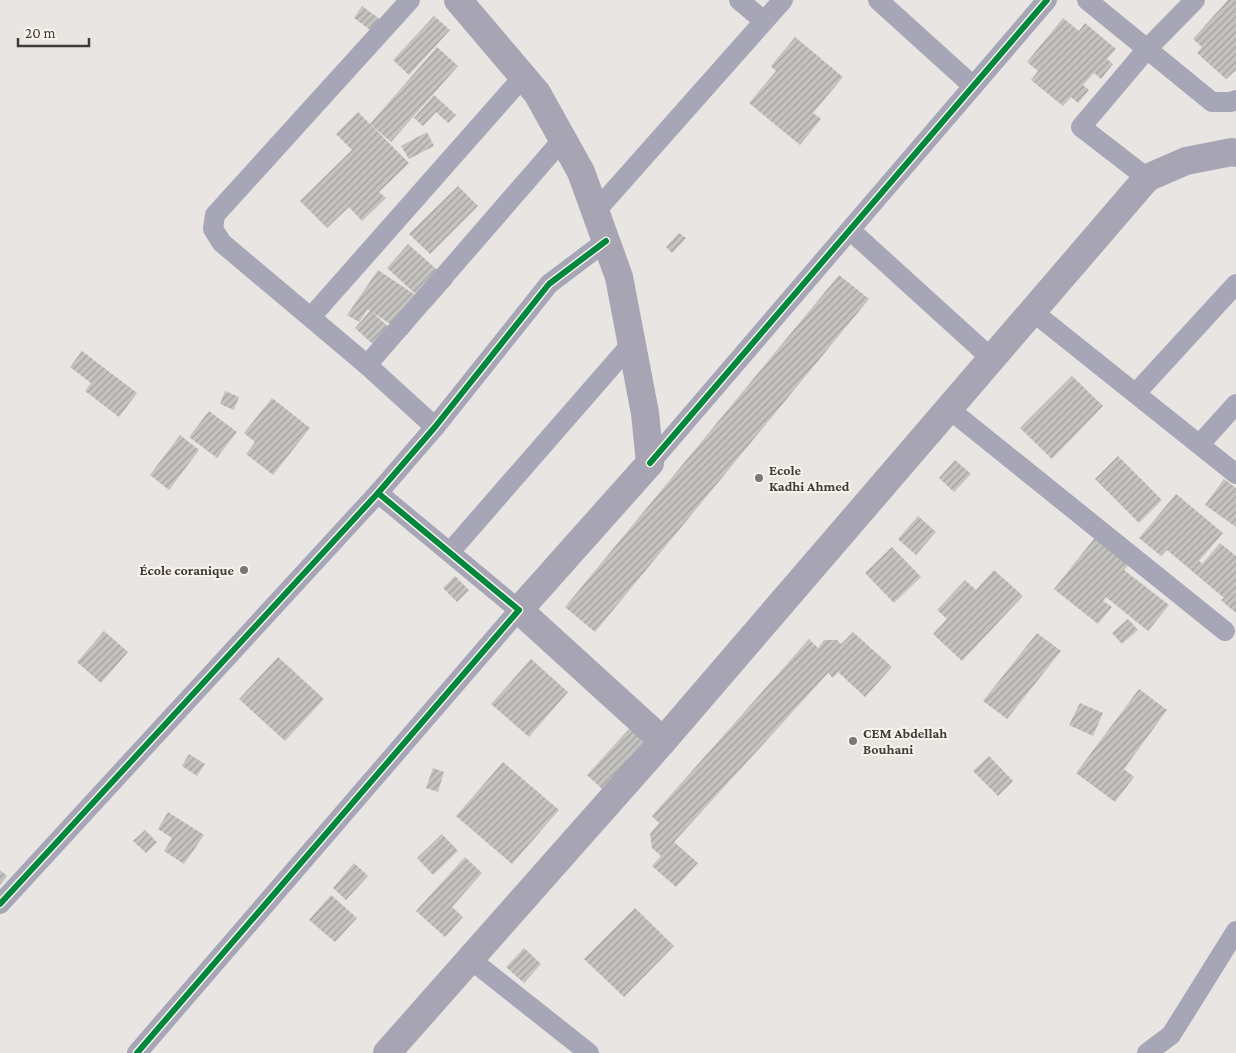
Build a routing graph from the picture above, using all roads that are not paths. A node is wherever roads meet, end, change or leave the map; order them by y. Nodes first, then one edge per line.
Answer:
1 (410, 0) edge
2 (458, 0) edge
3 (739, 0) edge
4 (783, 0) edge
5 (878, 0) edge
6 (1047, 0) edge
7 (1087, 0) edge
8 (1196, 0) edge
9 (764, 21) junction
10 (1147, 49) junction
11 (523, 77) junction
12 (973, 86) junction
13 (1236, 100) edge
14 (563, 139) junction
15 (1236, 153) edge
16 (1146, 178) junction
17 (595, 212) junction
18 (850, 230) junction
19 (606, 241) junction
20 (1236, 284) edge
21 (1032, 312) junction
22 (311, 317) junction
23 (632, 343) junction
24 (992, 359) junction
25 (368, 365) junction
26 (1136, 393) junction
27 (1236, 404) edge
28 (948, 408) junction
29 (435, 427) junction
30 (1200, 444) junction
31 (650, 463) junction
32 (1236, 474) edge
33 (378, 492) junction
34 (450, 552) junction
35 (519, 610) junction
36 (1225, 631) dead end
37 (663, 742) junction
38 (0, 904) edge
39 (1236, 931) edge
40 (470, 959) junction
41 (137, 1053) edge
42 (387, 1053) edge
43 (589, 1053) edge
44 (1147, 1053) edge

1 - 22 street
2 - 11 main road
3 - 9 street
4 - 9 street
5 - 12 street
6 - 12 street
7 - 10 street
8 - 10 street
9 - 17 street
10 - 13 street
10 - 16 street
11 - 14 main road
11 - 22 street
12 - 18 street
14 - 17 main road
14 - 25 street
15 - 16 main road
16 - 21 main road
17 - 19 main road
18 - 24 street
18 - 31 street
19 - 23 main road
19 - 29 street
20 - 26 street
21 - 24 main road
21 - 26 street
22 - 25 street
23 - 31 main road
23 - 34 street
24 - 28 main road
25 - 29 street
26 - 30 street
27 - 30 street
28 - 36 street
28 - 37 main road
29 - 33 street
30 - 32 street
31 - 35 main road
33 - 34 street
33 - 38 street
34 - 35 street
35 - 37 main road
35 - 41 street
37 - 40 main road
39 - 44 street
40 - 42 main road
40 - 43 street

